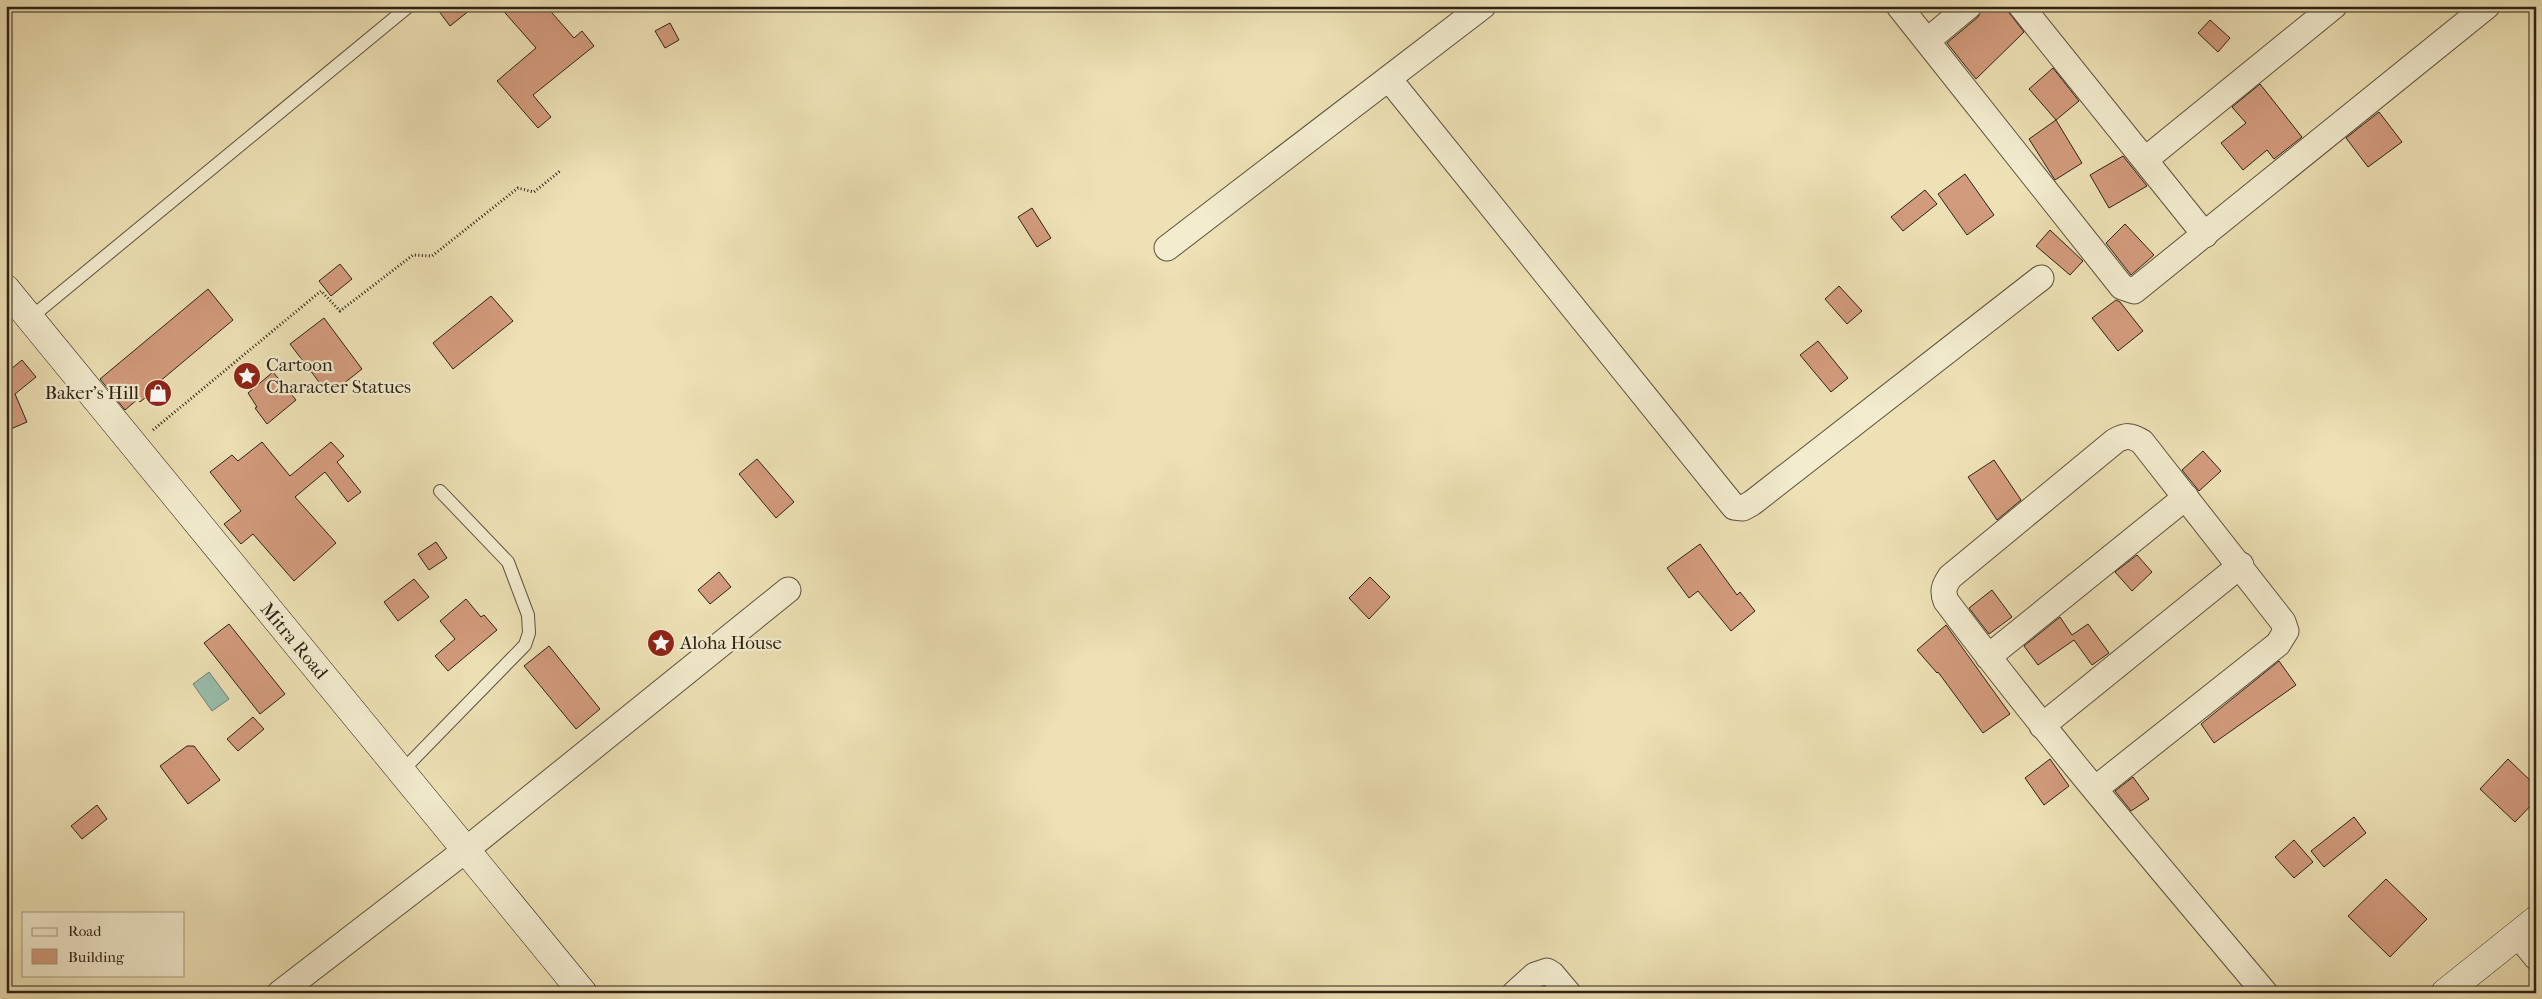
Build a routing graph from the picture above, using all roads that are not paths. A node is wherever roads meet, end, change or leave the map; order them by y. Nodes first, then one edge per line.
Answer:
1 (409, 6) edge
2 (1483, 6) edge
3 (1899, 6) edge
4 (1969, 6) edge
5 (2021, 6) edge
6 (2334, 6) edge
7 (2487, 6) edge
8 (1927, 41) junction
9 (1389, 79) junction
10 (2146, 159) junction
11 (2205, 235) junction
12 (1167, 248) dead end
13 (2041, 278) dead end
14 (6, 289) edge
15 (29, 319) junction
16 (440, 491) dead end
17 (2186, 497) junction
18 (2241, 565) junction
19 (788, 590) dead end
20 (1988, 657) junction
21 (2042, 726) junction
22 (402, 771) junction
23 (2095, 790) junction
24 (466, 849) junction
25 (2527, 927) edge
26 (2536, 957) edge
27 (280, 993) edge
28 (583, 993) edge
29 (1515, 993) edge
30 (1568, 993) edge
31 (2265, 993) edge
32 (2445, 993) edge

1 - 15 lane
2 - 9 street
3 - 8 street
4 - 8 street
5 - 10 street
6 - 10 street
7 - 11 street
8 - 11 street
9 - 12 street
9 - 13 street
10 - 11 street
14 - 15 street, Mitra Road
15 - 22 street, Mitra Road
16 - 22 lane
17 - 18 street
17 - 20 street
17 - 20 street
18 - 21 street
18 - 23 street
19 - 24 street
20 - 21 street
21 - 23 street
22 - 24 street, Mitra Road
23 - 31 street
24 - 27 street
24 - 28 street, Mitra Road
25 - 26 street
25 - 32 street
29 - 30 street

